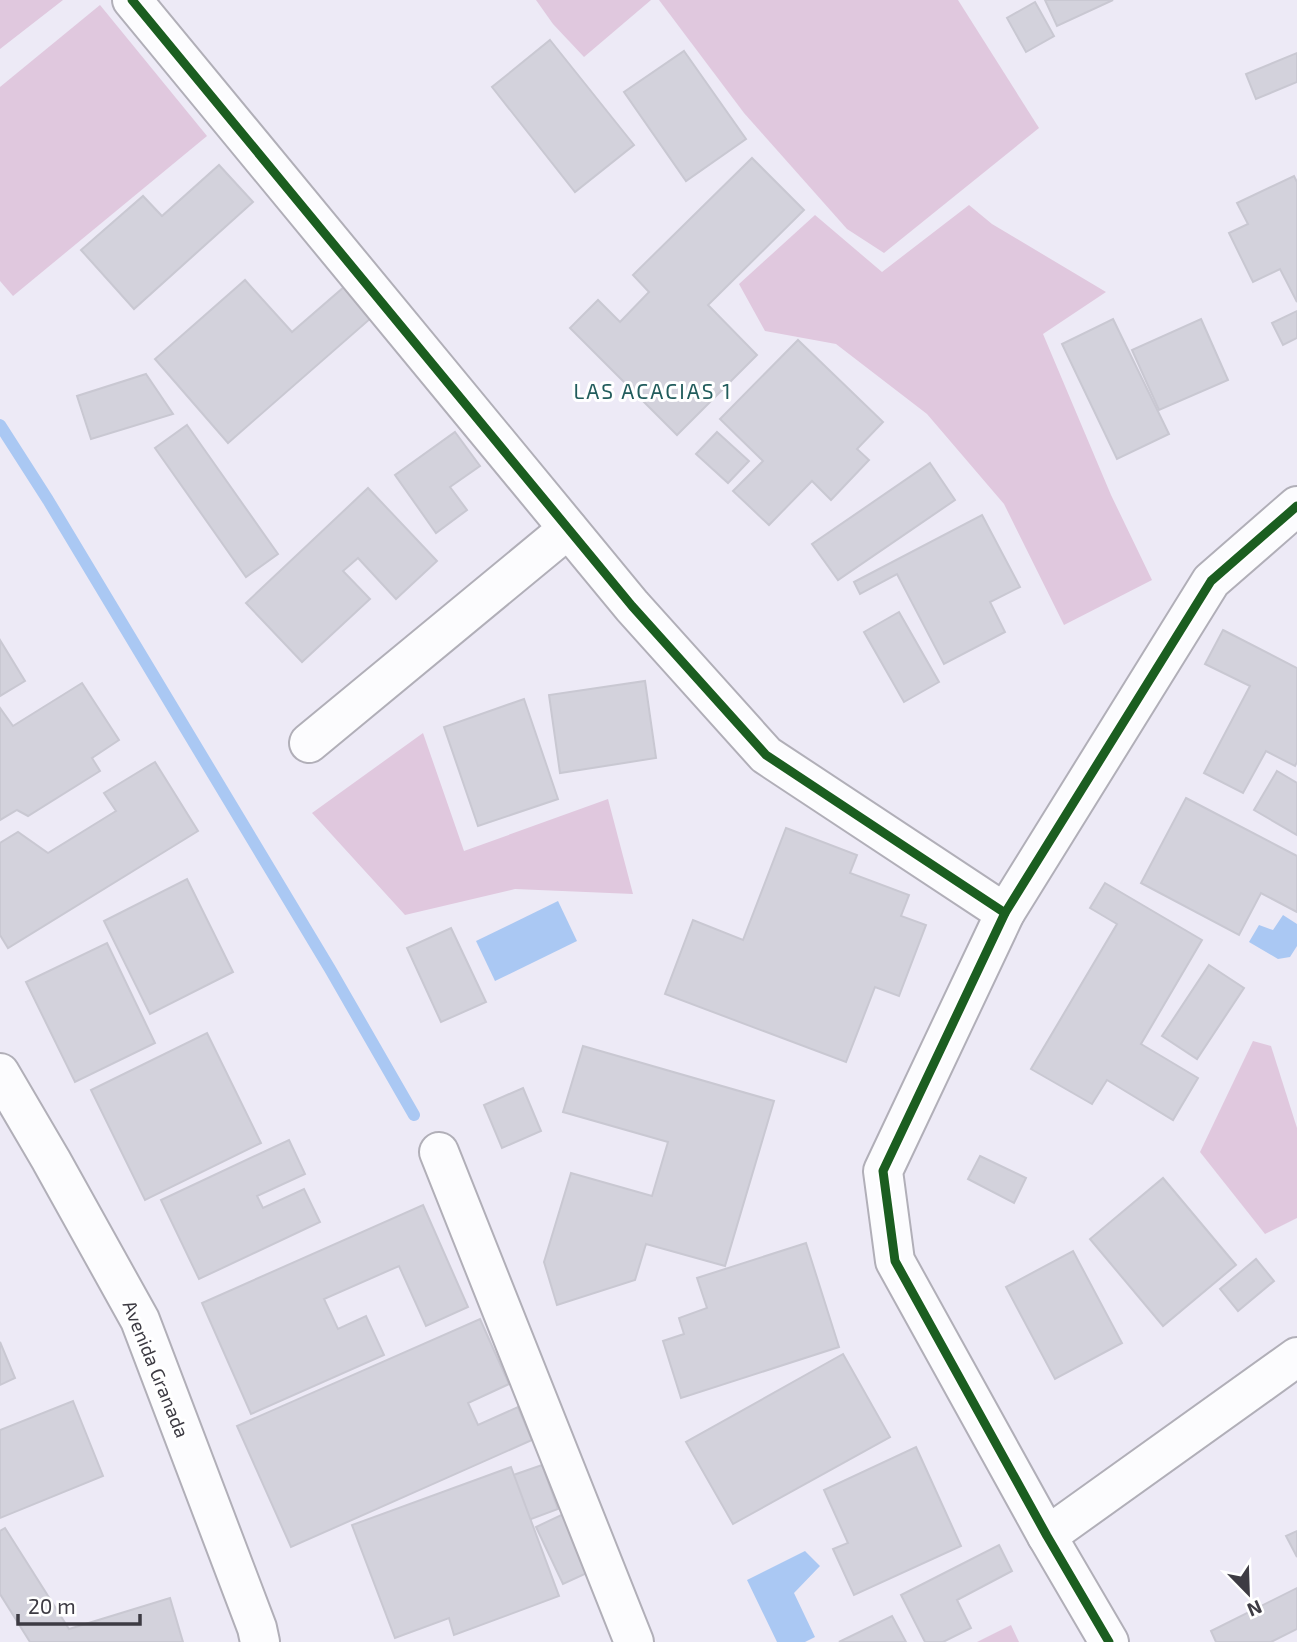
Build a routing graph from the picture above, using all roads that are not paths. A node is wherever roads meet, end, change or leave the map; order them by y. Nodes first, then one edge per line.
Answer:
1 (132, 0) edge
2 (1297, 506) edge
3 (568, 529) junction
4 (309, 743) dead end
5 (1004, 913) junction
6 (0, 1073) edge
7 (439, 1152) dead end
8 (1297, 1357) edge
9 (1047, 1535) junction
10 (260, 1642) edge
11 (634, 1642) edge
12 (1109, 1642) edge

1 - 3 street
2 - 5 street
3 - 4 street
3 - 5 street
5 - 9 street
6 - 10 street, Avenida Granada
7 - 11 street
8 - 9 street
9 - 12 street

